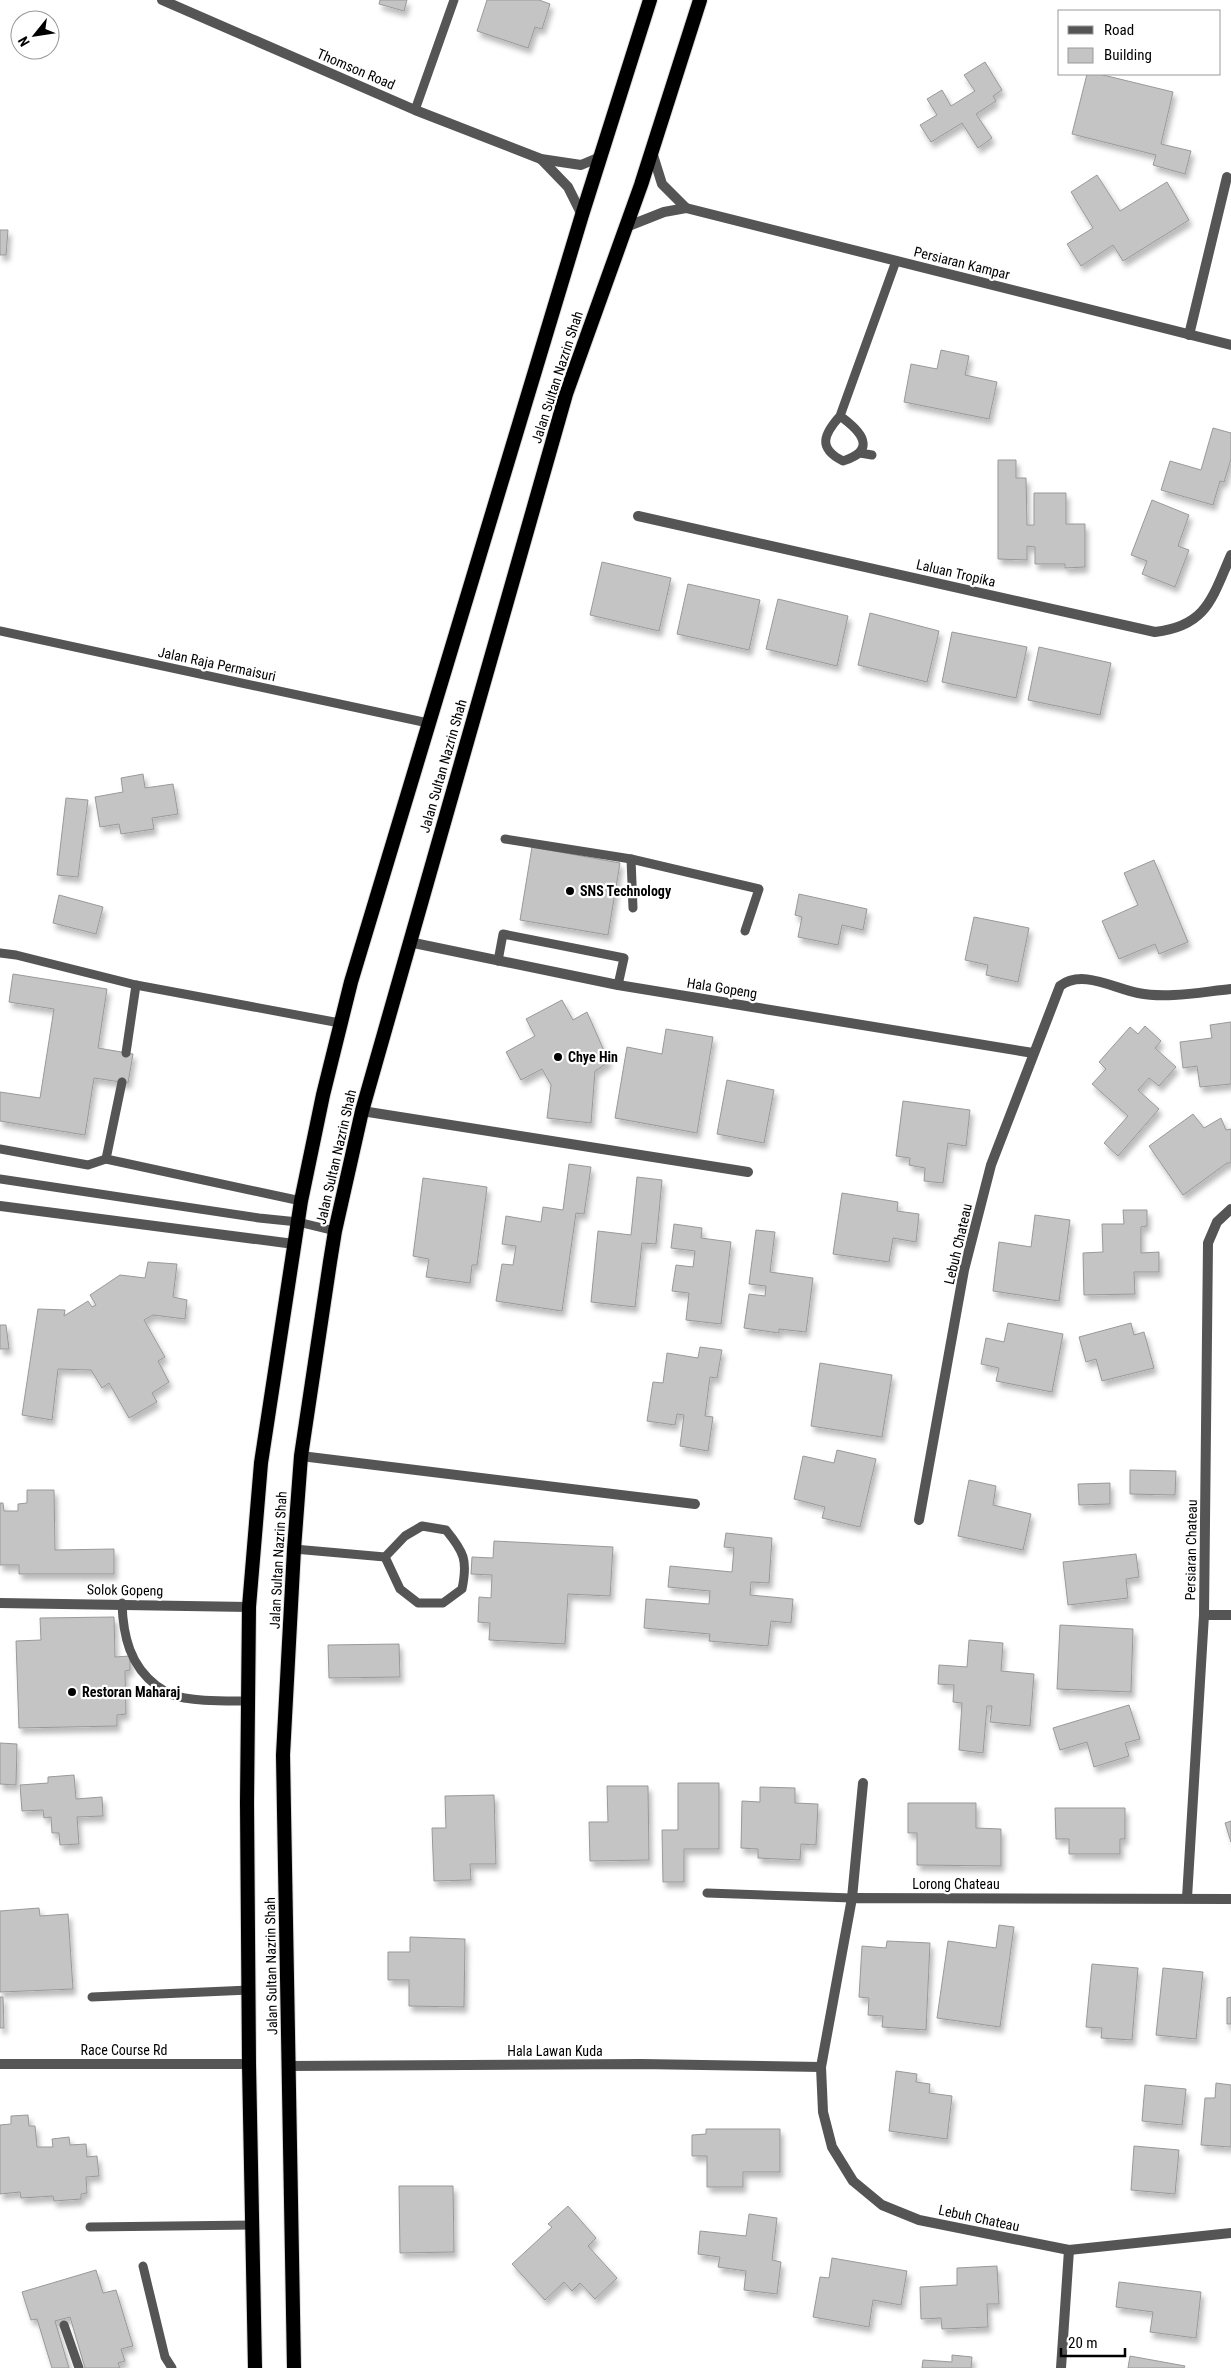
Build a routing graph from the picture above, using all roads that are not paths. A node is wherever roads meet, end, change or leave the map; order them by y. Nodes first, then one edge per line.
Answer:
1 (162, 0) edge
2 (454, 0) edge
3 (650, 0) edge
4 (700, 0) edge
5 (415, 110) junction
6 (652, 152) junction
7 (600, 158) junction
8 (541, 159) junction
9 (1227, 177) dead end
10 (686, 208) junction
11 (582, 215) junction
12 (626, 227) junction
13 (896, 261) junction
14 (1189, 335) junction
15 (1231, 345) edge
16 (840, 416) junction
17 (860, 452) junction
18 (872, 455) dead end
19 (638, 516) dead end
20 (1231, 555) edge
21 (0, 631) edge
22 (428, 723) junction
23 (505, 839) dead end
24 (632, 859) junction
25 (633, 908) dead end
26 (745, 931) dead end
27 (409, 942) junction
28 (0, 953) edge
29 (498, 961) junction
30 (136, 985) junction
31 (618, 985) junction
32 (1231, 989) edge
33 (340, 1023) junction
34 (126, 1053) dead end
35 (1033, 1053) junction
36 (122, 1082) dead end
37 (362, 1111) junction
38 (0, 1149) edge
39 (106, 1159) junction
40 (748, 1172) dead end
41 (0, 1179) edge
42 (301, 1201) junction
43 (0, 1206) edge
44 (1231, 1210) edge
45 (298, 1222) junction
46 (335, 1231) junction
47 (294, 1244) junction
48 (301, 1456) junction
49 (695, 1504) dead end
50 (919, 1520) dead end
51 (294, 1549) junction
52 (385, 1557) junction
53 (0, 1603) edge
54 (122, 1603) junction
55 (249, 1607) junction
56 (1204, 1615) junction
57 (1231, 1615) edge
58 (248, 1701) junction
59 (864, 1783) dead end
60 (707, 1893) dead end
61 (852, 1898) junction
62 (1187, 1898) junction
63 (1231, 1899) edge
64 (249, 1990) junction
65 (92, 1997) dead end
66 (0, 2064) edge
67 (249, 2064) junction
68 (289, 2066) junction
69 (821, 2067) junction
70 (253, 2225) junction
71 (90, 2226) dead end
72 (1231, 2233) edge
73 (1069, 2250) junction
74 (144, 2266) dead end
75 (64, 2325) dead end
76 (79, 2368) edge
77 (172, 2368) edge
78 (255, 2368) edge
79 (294, 2368) edge
80 (1061, 2368) edge

1 - 5 street, Thomson Road
2 - 5 lane
3 - 7 highway, Jalan Sultan Nazrin Shah
4 - 6 highway, Jalan Sultan Nazrin Shah
5 - 8 street, Thomson Road
6 - 10 street
6 - 12 highway, Jalan Sultan Nazrin Shah
7 - 8 street, Thomson Road
7 - 11 highway, Jalan Sultan Nazrin Shah
8 - 11 street, Thomson Road
9 - 14 street
10 - 12 street, Persiaran Kampar
10 - 13 street, Persiaran Kampar
11 - 22 highway, Jalan Sultan Nazrin Shah
12 - 27 highway, Jalan Sultan Nazrin Shah
13 - 14 street, Persiaran Kampar
13 - 16 lane
14 - 15 street, Persiaran Kampar
16 - 17 lane
16 - 17 lane
17 - 18 lane
19 - 20 street, Laluan Tropika
21 - 22 lane, Jalan Raja Permaisuri
22 - 33 highway, Jalan Sultan Nazrin Shah
23 - 24 lane
24 - 25 lane
24 - 26 lane
27 - 29 street, Hala Gopeng
27 - 37 highway, Jalan Sultan Nazrin Shah
28 - 30 lane
29 - 31 street, Hala Gopeng
29 - 31 lane
30 - 33 lane
30 - 34 lane
31 - 35 street, Hala Gopeng
32 - 35 street, Lebuh Chateau
33 - 42 highway, Jalan Sultan Nazrin Shah
35 - 50 street, Lebuh Chateau
36 - 39 lane
37 - 40 street
37 - 46 highway, Jalan Sultan Nazrin Shah
38 - 39 lane
39 - 42 lane
41 - 45 lane
42 - 45 highway, Jalan Sultan Nazrin Shah
43 - 47 street
44 - 56 street, Persiaran Chateau
45 - 46 lane
45 - 47 highway, Jalan Sultan Nazrin Shah
46 - 48 highway, Jalan Sultan Nazrin Shah
47 - 55 highway, Jalan Sultan Nazrin Shah
48 - 49 street
48 - 51 highway, Jalan Sultan Nazrin Shah
51 - 52 lane
51 - 68 highway, Jalan Sultan Nazrin Shah
52 - 52 lane
53 - 54 street, Solok Gopeng
54 - 55 street, Solok Gopeng
54 - 58 lane
55 - 58 highway, Jalan Sultan Nazrin Shah
56 - 57 street
56 - 62 street, Persiaran Chateau
58 - 64 highway, Jalan Sultan Nazrin Shah
59 - 61 street
60 - 61 lane
61 - 62 street, Lorong Chateau
61 - 69 street
62 - 63 street, Lorong Chateau
64 - 65 lane
64 - 67 highway, Jalan Sultan Nazrin Shah
66 - 67 street, Race Course Rd
67 - 70 highway, Jalan Sultan Nazrin Shah
68 - 69 street, Hala Lawan Kuda
68 - 79 highway, Jalan Sultan Nazrin Shah
69 - 73 street, Lebuh Chateau
70 - 71 lane
70 - 78 highway, Jalan Sultan Nazrin Shah
72 - 73 street, Lebuh Chateau
73 - 80 street
74 - 77 lane
75 - 76 lane

